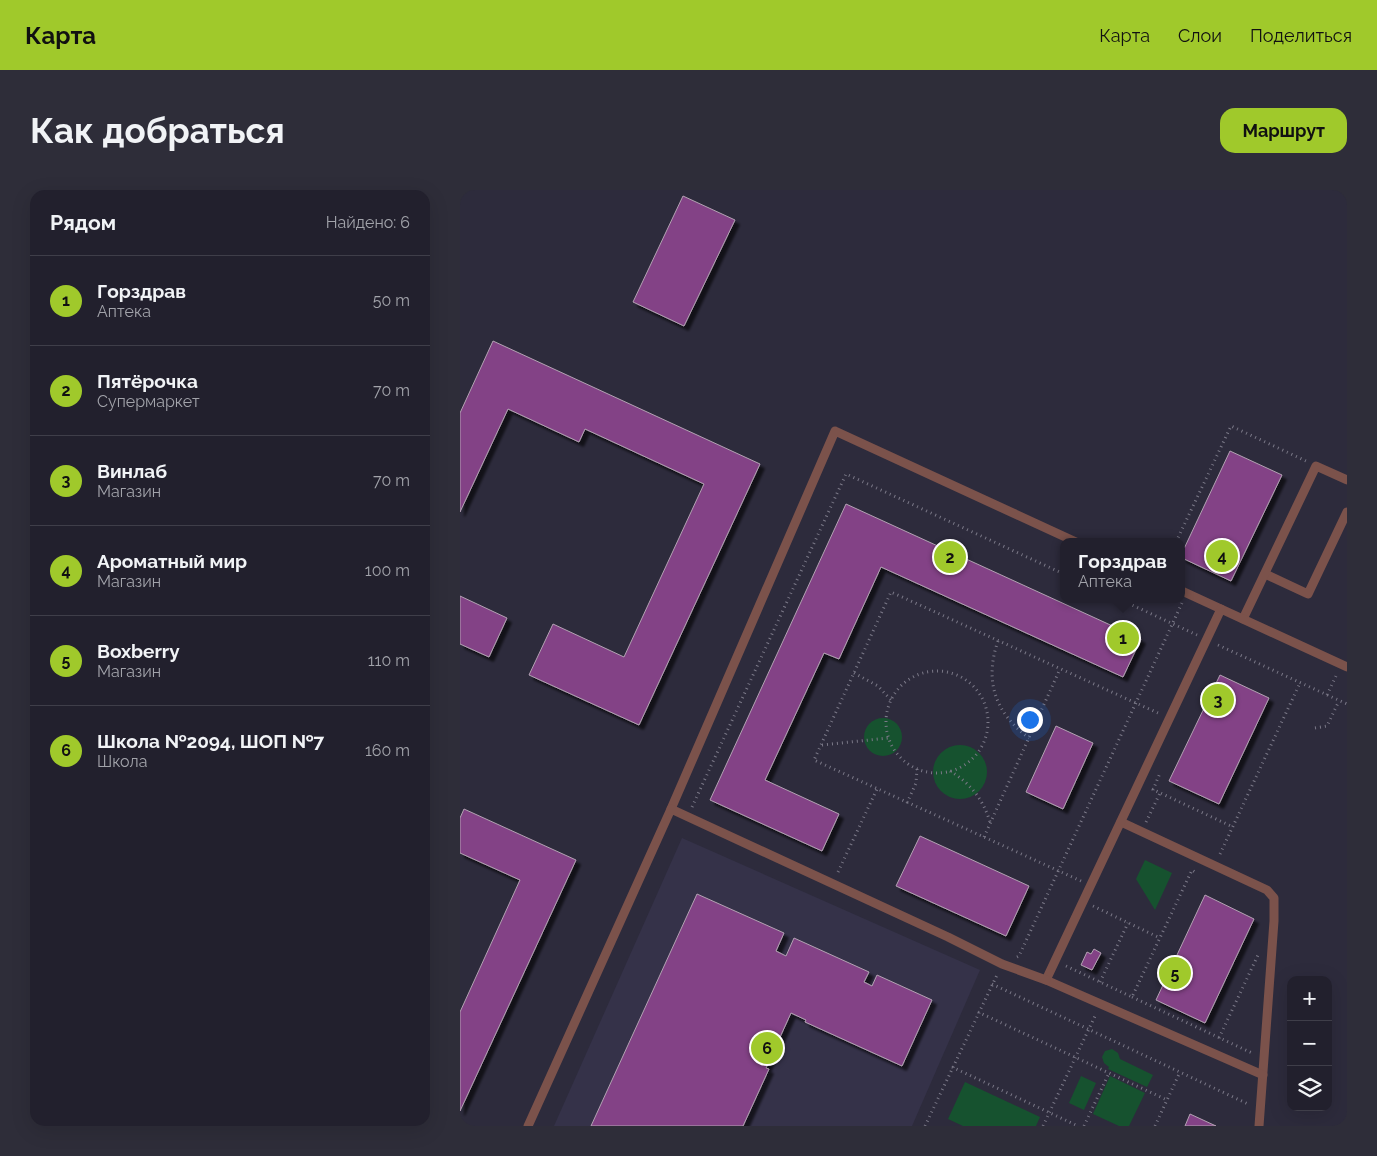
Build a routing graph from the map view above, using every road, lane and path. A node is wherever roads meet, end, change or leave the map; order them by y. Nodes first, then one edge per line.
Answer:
1 (1316, 466) junction
2 (1347, 480) edge
3 (1347, 512) edge
4 (1067, 538) edge
5 (1178, 538) edge
6 (1060, 572) edge
7 (1265, 574) junction
8 (1185, 592) edge
9 (1128, 603) edge
10 (1180, 603) edge
11 (1221, 609) junction
12 (1243, 619) junction
13 (1173, 624) junction
14 (1206, 640) junction
15 (998, 641) junction
16 (1344, 666) edge
17 (1060, 669) junction
18 (854, 673) junction
19 (1327, 695) junction
20 (891, 700) junction
21 (1340, 701) junction
22 (1136, 703) junction
23 (1347, 704) edge
24 (1169, 718) junction
25 (1315, 728) dead end
26 (888, 738) junction
27 (1029, 738) junction
28 (822, 745) junction
29 (917, 769) junction
30 (950, 771) junction
31 (1139, 783) junction
32 (877, 789) junction
33 (907, 802) junction
34 (671, 808) junction
35 (688, 816) junction
36 (991, 822) junction
37 (1121, 822) junction
38 (1232, 827) dead end
39 (984, 837) junction
40 (1058, 871) junction
41 (838, 872) dead end
42 (1091, 885) junction
43 (1083, 902) junction
44 (1128, 923) junction
45 (1160, 938) dead end
46 (1261, 948) dead end
47 (1055, 961) junction
48 (1002, 964) junction
49 (1046, 980) junction
50 (1100, 982) junction
51 (992, 984) junction
52 (1132, 997) dead end
53 (1100, 1004) junction
54 (978, 1012) junction
55 (1088, 1029) junction
56 (1219, 1038) junction
57 (1075, 1058) junction
58 (1264, 1059) junction
59 (952, 1067) junction
60 (1180, 1072) junction
61 (1109, 1073) junction
62 (1263, 1075) junction
63 (1167, 1100) junction
64 (1260, 1110) junction
65 (1049, 1113) junction
66 (528, 1126) edge
67 (925, 1126) edge
68 (1043, 1126) edge
69 (1078, 1126) edge
70 (1084, 1126) edge
71 (1154, 1126) edge
72 (1260, 1126) edge

1 - 2 lane
1 - 5 path
1 - 7 lane
3 - 7 lane
4 - 34 lane
6 - 35 path
7 - 12 lane
8 - 11 lane
9 - 13 path
10 - 13 path
11 - 12 lane
11 - 14 lane
12 - 16 lane
13 - 14 path
13 - 22 path
14 - 19 path
14 - 24 lane
15 - 17 path
15 - 18 path
15 - 27 path
16 - 19 path
17 - 22 path
17 - 27 path
18 - 20 path
18 - 28 path
19 - 21 path
20 - 26 path
20 - 30 path
21 - 23 path
21 - 25 path
22 - 24 path
22 - 40 path
24 - 31 lane
26 - 28 path
26 - 29 path
27 - 36 path
28 - 32 path
29 - 30 path
29 - 33 path
30 - 36 path
31 - 37 lane
31 - 38 path
32 - 33 path
32 - 41 path
33 - 39 path
34 - 35 lane
34 - 66 lane
35 - 48 lane
36 - 39 path
37 - 42 lane
37 - 58 lane
39 - 40 path
40 - 42 path
40 - 48 path
42 - 43 lane
43 - 44 path
43 - 47 lane
44 - 45 path
44 - 50 path
46 - 56 path
47 - 49 lane
47 - 50 path
48 - 49 lane
48 - 51 path
49 - 53 lane
50 - 53 path
51 - 54 path
51 - 55 path
52 - 56 path
53 - 55 path
53 - 62 lane
54 - 57 path
54 - 59 path
55 - 57 path
55 - 60 path
56 - 58 path
57 - 61 path
57 - 65 path
58 - 62 lane
59 - 65 path
59 - 67 path
60 - 63 path
60 - 64 path
61 - 63 path
61 - 70 path
62 - 64 lane
63 - 71 path
64 - 72 lane
65 - 68 path
65 - 69 path

